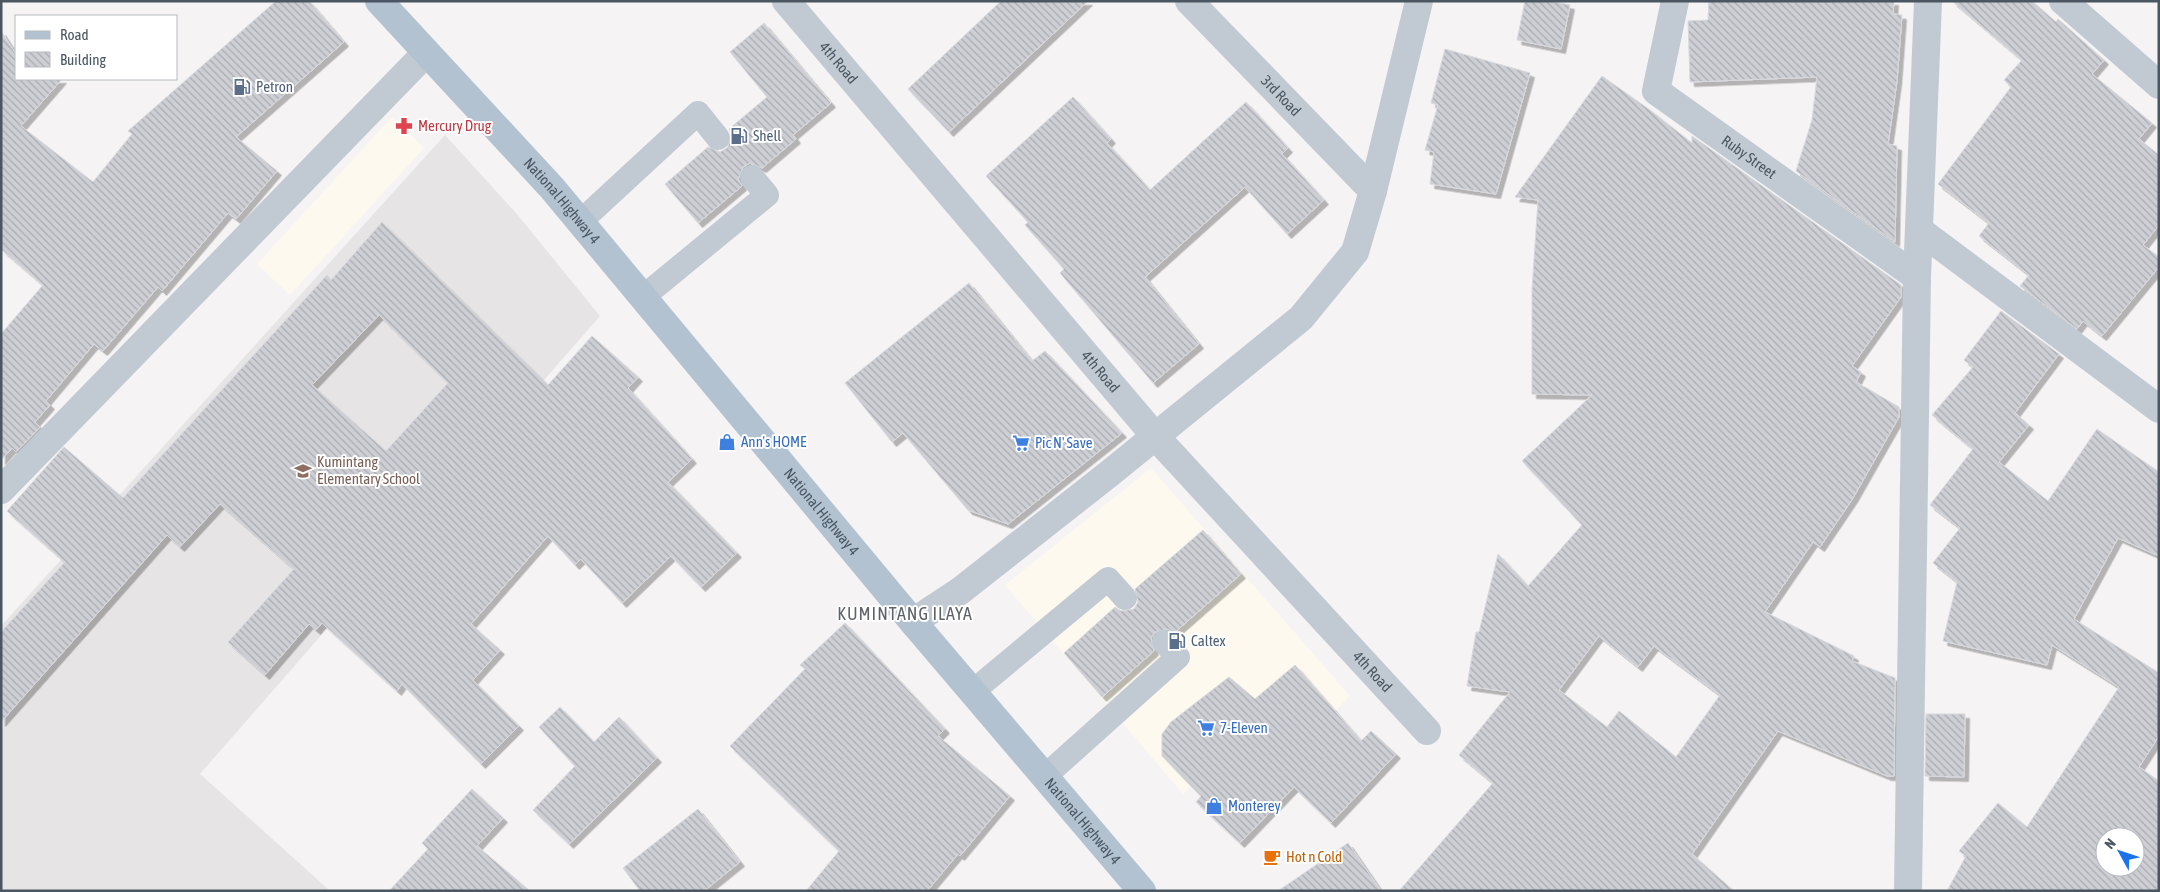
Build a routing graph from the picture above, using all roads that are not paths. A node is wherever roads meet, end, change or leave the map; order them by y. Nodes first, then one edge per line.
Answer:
1 (379, 1) edge
2 (786, 1) edge
3 (1189, 1) edge
4 (1419, 1) edge
5 (1675, 1) edge
6 (1928, 1) edge
7 (2063, 1) edge
8 (426, 53) junction
9 (2159, 84) edge
10 (718, 138) dead end
11 (752, 177) dead end
12 (1373, 191) junction
13 (580, 222) junction
14 (1919, 230) junction
15 (1917, 277) junction
16 (643, 297) junction
17 (2159, 409) edge
18 (1155, 436) junction
19 (1, 490) edge
20 (1125, 598) dead end
21 (913, 622) junction
22 (1164, 642) dead end
23 (972, 692) junction
24 (1427, 732) dead end
25 (1044, 777) junction
26 (1142, 891) edge
27 (1908, 891) edge

1 - 8 main road, National Highway 4
2 - 18 street, 4th Road
3 - 12 street, 3rd Road
4 - 12 street
5 - 15 street, Ruby Street
6 - 14 street
7 - 9 street
8 - 13 main road, National Highway 4
8 - 19 street
10 - 13 lane
11 - 16 lane
12 - 18 street
13 - 16 main road, National Highway 4
14 - 15 street
14 - 17 street
15 - 27 street
16 - 21 main road, National Highway 4
18 - 21 street
18 - 24 street, 4th Road
20 - 23 lane
21 - 23 main road, National Highway 4
22 - 25 lane
23 - 25 main road, National Highway 4
25 - 26 main road, National Highway 4

